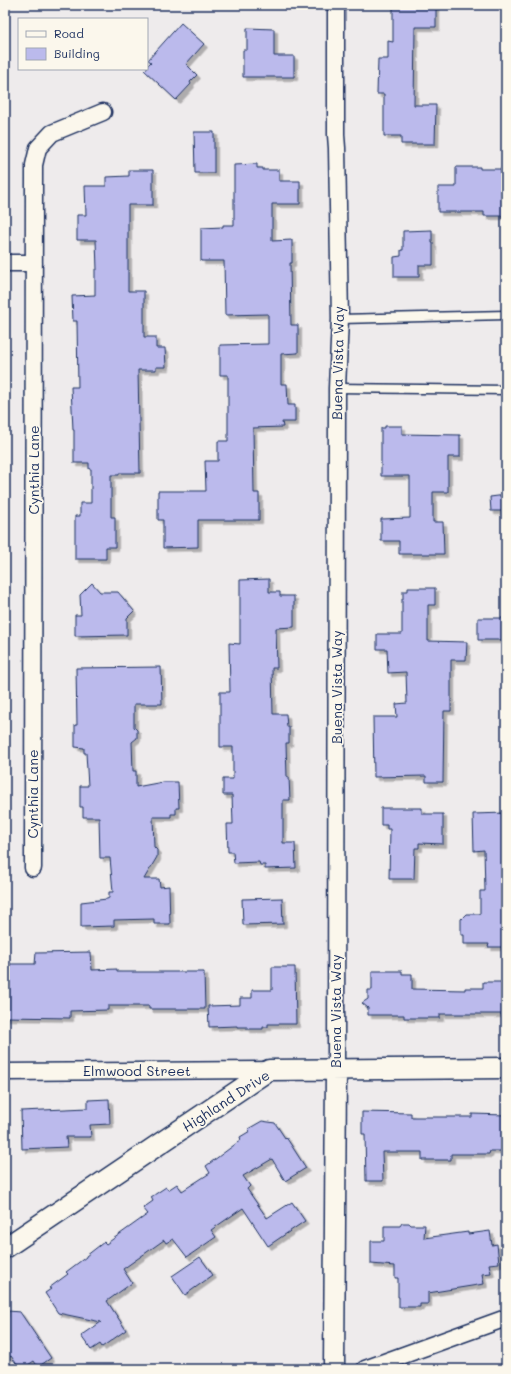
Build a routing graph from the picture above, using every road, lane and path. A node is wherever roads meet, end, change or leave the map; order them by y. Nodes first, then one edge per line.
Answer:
1 (336, 5) edge
2 (103, 112) dead end
3 (5, 263) edge
4 (34, 263) junction
5 (506, 315) edge
6 (340, 319) junction
7 (337, 388) junction
8 (506, 390) edge
9 (33, 868) dead end
10 (506, 1068) edge
11 (269, 1070) junction
12 (336, 1070) junction
13 (5, 1072) edge
14 (5, 1248) edge
15 (506, 1318) edge
16 (334, 1369) edge
17 (365, 1369) edge

1 - 6 street, Buena Vista Way
2 - 4 street, Cynthia Lane
3 - 4 street
4 - 9 street, Cynthia Lane
5 - 6 lane
6 - 7 street, Buena Vista Way
7 - 8 lane
7 - 12 street, Buena Vista Way
10 - 12 street, Highland Drive
11 - 12 street, Highland Drive
11 - 13 street, Elmwood Street
11 - 14 street, Highland Drive
12 - 16 street, Buena Vista Way
15 - 17 street

